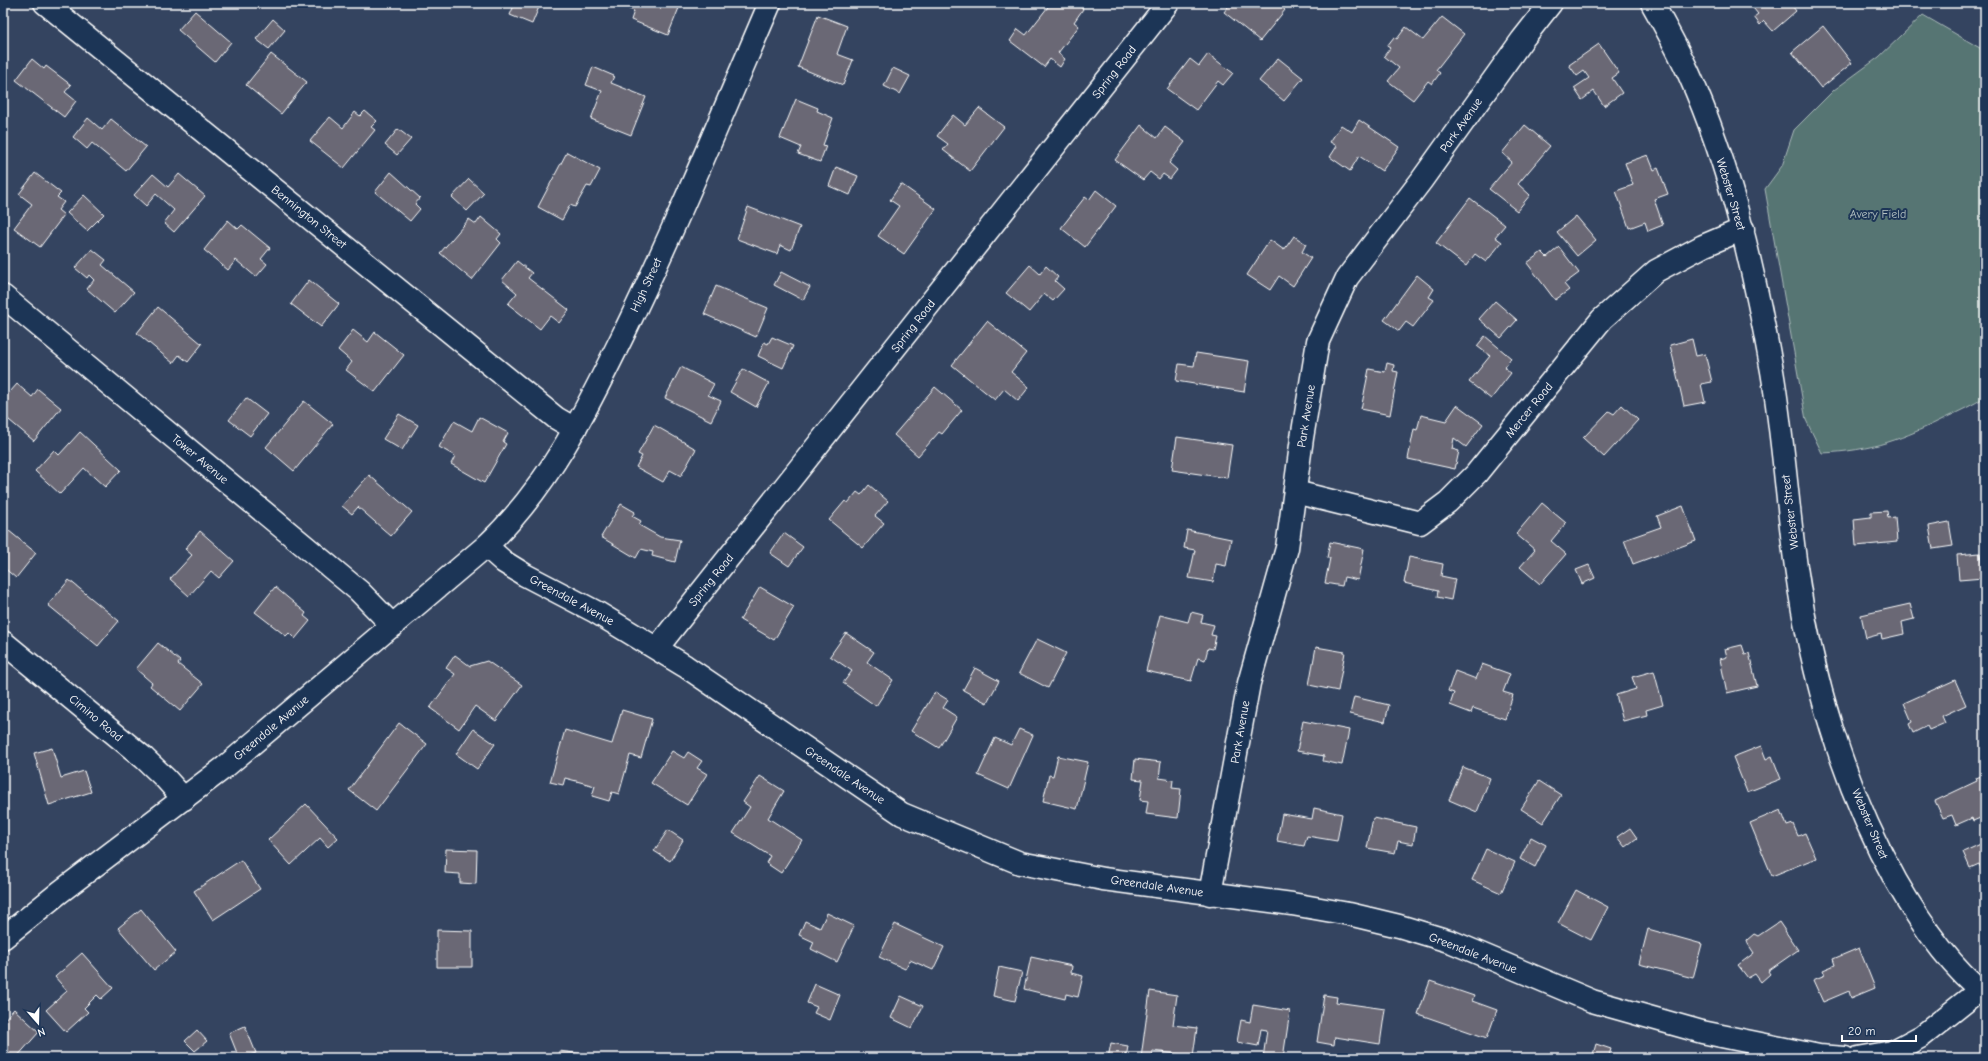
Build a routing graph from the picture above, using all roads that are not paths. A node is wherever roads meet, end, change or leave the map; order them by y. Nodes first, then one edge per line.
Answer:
1 (45, 3) edge
2 (770, 3) edge
3 (1168, 3) edge
4 (1551, 3) edge
5 (1652, 3) edge
6 (1743, 230) junction
7 (3, 296) edge
8 (575, 429) junction
9 (1296, 492) junction
10 (486, 546) junction
11 (393, 626) junction
12 (3, 642) edge
13 (657, 648) junction
14 (184, 800) junction
15 (1210, 894) junction
16 (3, 938) edge
17 (1982, 992) edge
18 (1845, 1058) edge
19 (1858, 1058) edge

1 - 8 street, Bennington Street
2 - 8 street, High Street
3 - 13 street, Spring Road
4 - 9 street, Park Avenue
5 - 6 street, Webster Street
6 - 9 street, Mercer Road
6 - 17 street, Webster Street
7 - 11 street, Tower Avenue
8 - 10 street, High Street
9 - 15 street, Park Avenue
10 - 11 street, Greendale Avenue
10 - 13 street, Greendale Avenue
11 - 14 street, Greendale Avenue
12 - 14 street, Cimino Road
13 - 15 street, Greendale Avenue
14 - 16 street, Greendale Avenue
15 - 18 street, Greendale Avenue
17 - 19 street

